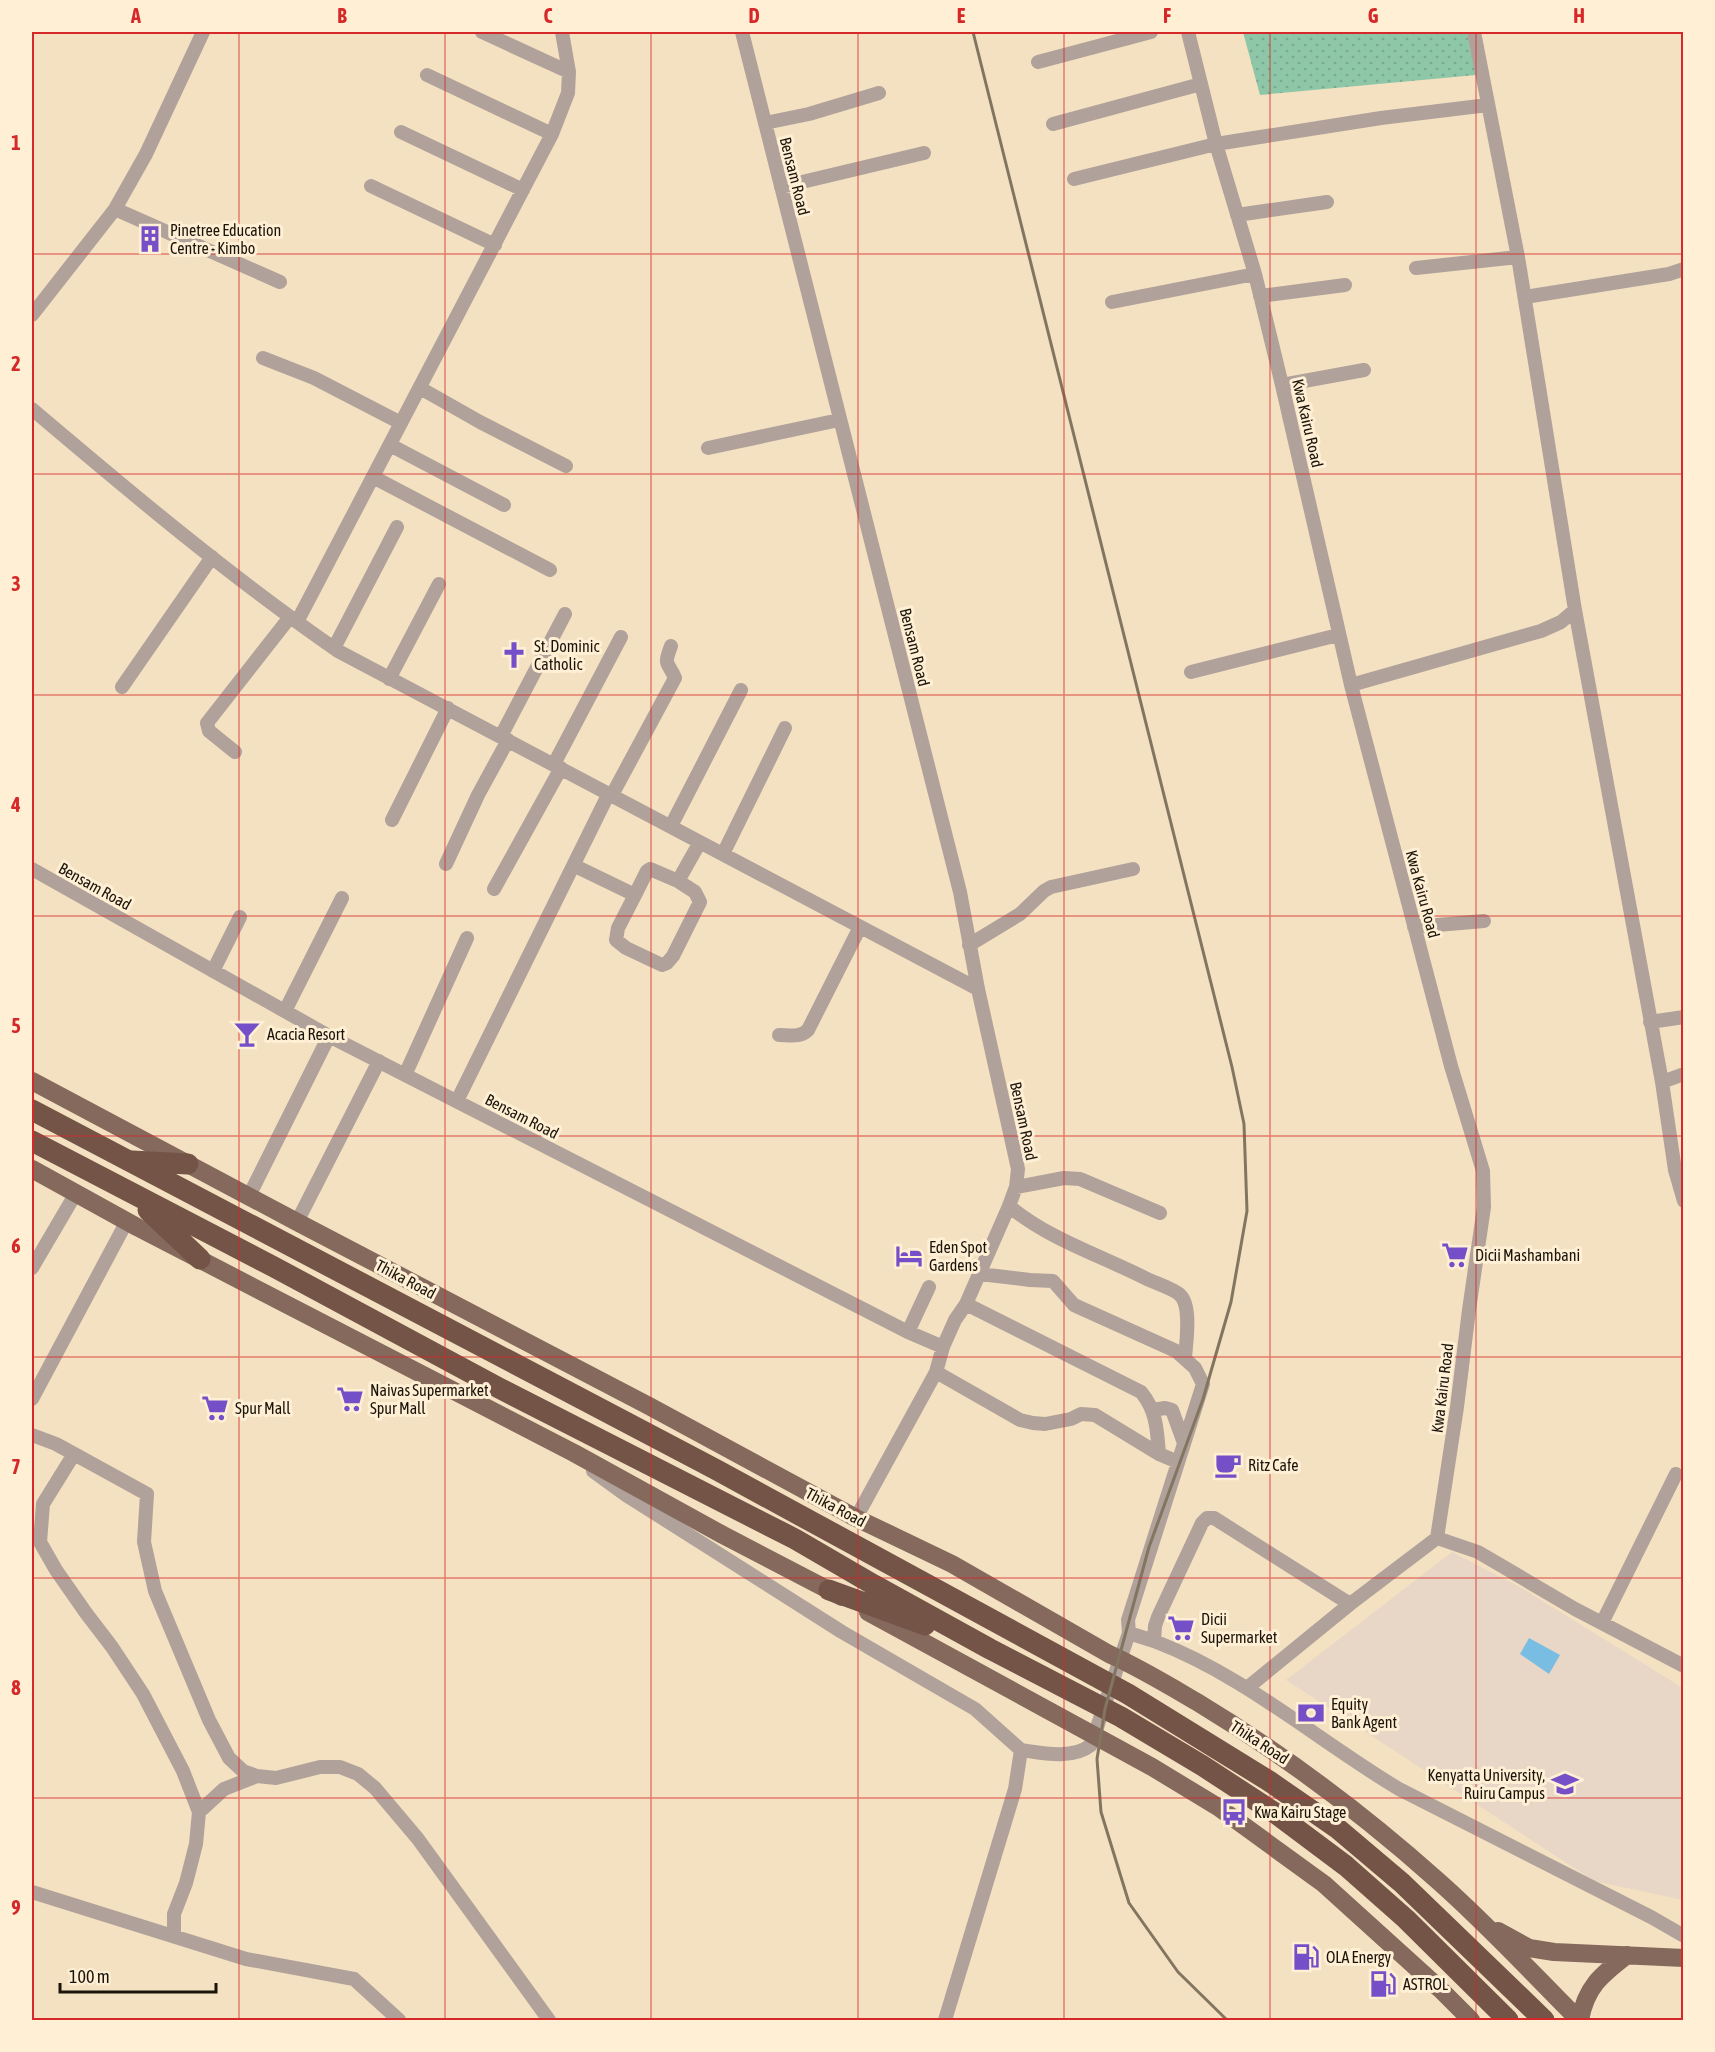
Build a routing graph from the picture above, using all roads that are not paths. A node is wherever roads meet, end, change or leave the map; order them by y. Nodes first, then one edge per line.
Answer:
1 (202, 32) edge
2 (482, 32) edge
3 (562, 32) edge
4 (742, 32) edge
5 (1151, 32) edge
6 (1188, 32) edge
7 (1474, 32) edge
8 (1038, 62) dead end
9 (569, 72) junction
10 (427, 75) dead end
11 (1202, 84) junction
12 (879, 93) dead end
13 (1488, 105) junction
14 (765, 123) junction
15 (1053, 124) dead end
16 (401, 132) dead end
17 (552, 134) junction
18 (1216, 144) junction
19 (924, 153) dead end
20 (1074, 179) dead end
21 (371, 186) dead end
22 (781, 187) junction
23 (523, 190) junction
24 (1327, 202) dead end
25 (115, 209) junction
26 (1237, 215) junction
27 (495, 245) junction
28 (1518, 257) junction
29 (1416, 268) dead end
30 (1683, 268) edge
31 (1255, 274) junction
32 (280, 282) dead end
33 (1345, 285) dead end
34 (1260, 296) junction
35 (1525, 297) junction
36 (1112, 302) dead end
37 (32, 315) edge
38 (263, 358) dead end
39 (1364, 370) dead end
40 (1282, 385) junction
41 (420, 388) junction
42 (32, 409) edge
43 (839, 420) junction
44 (401, 423) junction
45 (390, 445) junction
46 (708, 448) dead end
47 (566, 466) dead end
48 (373, 477) junction
49 (504, 505) dead end
50 (398, 527) dead end
51 (212, 557) junction
52 (550, 570) dead end
53 (439, 584) dead end
54 (1575, 610) junction
55 (565, 614) dead end
56 (294, 620) junction
57 (1338, 634) junction
58 (621, 637) dead end
59 (671, 646) dead end
60 (334, 648) junction
61 (1191, 672) dead end
62 (389, 679) junction
63 (1351, 685) junction
64 (122, 687) dead end
65 (741, 690) dead end
66 (448, 708) junction
67 (784, 728) dead end
68 (505, 738) junction
69 (234, 752) dead end
70 (557, 766) junction
71 (611, 794) junction
72 (392, 820) dead end
73 (671, 826) junction
74 (700, 842) junction
75 (723, 854) junction
76 (446, 864) dead end
77 (575, 866) junction
78 (32, 869) edge
79 (1133, 869) dead end
80 (678, 881) junction
81 (494, 889) dead end
82 (635, 895) junction
83 (342, 898) dead end
84 (240, 917) dead end
85 (1484, 921) dead end
86 (860, 927) junction
87 (1414, 927) junction
88 (467, 938) dead end
89 (969, 945) junction
90 (213, 971) junction
91 (978, 989) junction
92 (285, 1011) junction
93 (1683, 1017) edge
94 (1650, 1022) junction
95 (779, 1035) dead end
96 (329, 1036) junction
97 (379, 1061) junction
98 (1683, 1074) edge
99 (405, 1075) junction
100 (32, 1081) edge
101 (1662, 1082) junction
102 (457, 1101) junction
103 (32, 1110) edge
104 (1677, 1140) edge
105 (32, 1141) edge
106 (126, 1161) junction
107 (188, 1164) junction
108 (32, 1169) edge
109 (1016, 1187) junction
110 (128, 1191) junction
111 (76, 1193) junction
112 (249, 1196) junction
113 (1683, 1201) edge
114 (1010, 1206) junction
115 (1160, 1213) dead end
116 (127, 1221) junction
117 (297, 1222) junction
118 (38, 1244) edge
119 (200, 1259) junction
120 (32, 1268) edge
121 (980, 1274) junction
122 (929, 1287) dead end
123 (966, 1304) junction
124 (909, 1332) junction
125 (943, 1347) junction
126 (1185, 1358) junction
127 (936, 1372) junction
128 (35, 1384) edge
129 (32, 1400) edge
130 (1154, 1410) junction
131 (32, 1435) edge
132 (1184, 1443) junction
133 (574, 1453) junction
134 (74, 1454) junction
135 (1159, 1454) junction
136 (1178, 1462) junction
137 (1676, 1474) dead end
138 (37, 1506) edge
139 (855, 1518) junction
140 (36, 1528) edge
141 (1437, 1538) junction
142 (829, 1590) junction
143 (1350, 1604) junction
144 (1602, 1623) junction
145 (1129, 1633) junction
146 (1154, 1641) junction
147 (990, 1649) junction
148 (1683, 1666) edge
149 (1247, 1688) junction
150 (1021, 1750) junction
151 (257, 1776) junction
152 (199, 1812) junction
153 (32, 1892) edge
154 (1481, 1922) junction
155 (174, 1936) junction
156 (1683, 1936) edge
157 (1626, 1955) junction
158 (1683, 1958) edge
159 (399, 2020) edge
160 (549, 2020) edge
161 (945, 2020) edge
162 (1471, 2020) edge
163 (1508, 2020) edge
164 (1544, 2020) edge
165 (1580, 2020) edge

1 - 25 street
2 - 9 street
3 - 9 street
4 - 14 street, Bensam Road
5 - 8 street
6 - 11 street, Kwa Kairu Road
7 - 13 street
9 - 17 street
10 - 17 street
11 - 15 street
11 - 18 street, Kwa Kairu Road
12 - 14 street
13 - 18 street
13 - 28 street
14 - 22 street, Bensam Road
16 - 23 street
17 - 23 street
18 - 20 street
18 - 26 street, Kwa Kairu Road
19 - 22 street
21 - 27 street
22 - 43 street, Bensam Road
23 - 27 street
24 - 26 street
25 - 32 street
25 - 37 street
26 - 31 street, Kwa Kairu Road
27 - 41 street
28 - 29 street
28 - 35 street
30 - 35 street
31 - 34 street, Kwa Kairu Road
31 - 36 street
33 - 34 street
34 - 40 street, Kwa Kairu Road
35 - 54 street
38 - 44 street
39 - 40 street
40 - 57 street, Kwa Kairu Road
41 - 44 street
41 - 47 street
42 - 51 street
43 - 46 street
43 - 89 street, Bensam Road
44 - 45 street
45 - 48 street
45 - 49 street
48 - 52 street
48 - 56 street
50 - 60 street
51 - 56 street
51 - 64 street
53 - 62 street
54 - 63 street
54 - 94 street
55 - 68 street
56 - 60 street
56 - 69 street
57 - 61 street
57 - 63 street, Kwa Kairu Road
58 - 70 street
59 - 71 street
60 - 62 street
62 - 66 street
63 - 87 street, Kwa Kairu Road
65 - 73 street
66 - 68 street
66 - 72 street
67 - 75 street
68 - 70 street
68 - 76 street
70 - 71 street
70 - 81 street
71 - 73 street
71 - 77 street
73 - 74 street
74 - 75 street
74 - 80 street
75 - 86 street
77 - 82 street
77 - 102 street
78 - 90 street, Bensam Road
79 - 89 street
80 - 82 street
80 - 82 street
83 - 92 street
84 - 90 street
85 - 87 street
86 - 91 street
86 - 95 street
87 - 141 street, Kwa Kairu Road
88 - 99 street
89 - 91 street, Bensam Road
90 - 92 street, Bensam Road
91 - 109 street, Bensam Road
92 - 96 street, Bensam Road
93 - 94 street
94 - 101 street
96 - 97 street, Bensam Road
96 - 112 street
97 - 99 street, Bensam Road
97 - 117 street
98 - 101 street
99 - 102 street, Bensam Road
100 - 107 main road, Thika Road
101 - 104 street
102 - 124 street, Bensam Road
103 - 106 highway, Thika Road
104 - 113 street
105 - 110 highway
106 - 107 highway
106 - 164 highway, Thika Road
107 - 112 main road, Thika Road
108 - 111 main road
109 - 114 street, Bensam Road
109 - 115 street
110 - 119 highway
110 - 147 highway
111 - 116 main road
111 - 118 street
112 - 117 main road, Thika Road
114 - 121 street, Bensam Road
114 - 126 street
116 - 119 main road
116 - 128 street
117 - 139 main road, Thika Road
118 - 120 street
119 - 133 main road
121 - 123 street, Bensam Road
121 - 126 street
122 - 124 street
123 - 125 street, Bensam Road
123 - 130 street
124 - 125 street, Bensam Road
125 - 127 street
126 - 132 street
127 - 135 street
127 - 139 street
128 - 129 street
130 - 132 street
130 - 135 street
131 - 134 street
132 - 136 street
133 - 142 main road
133 - 150 street
134 - 138 street
134 - 151 street
135 - 136 street
136 - 145 street
137 - 144 street
138 - 140 street
139 - 154 main road, Thika Road
140 - 152 street
141 - 143 street
141 - 144 street
142 - 147 highway
142 - 162 main road
143 - 146 street
143 - 149 street
144 - 148 street
145 - 146 street
145 - 150 street
146 - 149 street
147 - 163 highway
149 - 156 street
150 - 161 street
151 - 152 street
151 - 160 street
152 - 155 street
153 - 155 street
154 - 157 main road
154 - 165 main road, Thika Road
155 - 159 street
157 - 158 main road
157 - 165 main road

